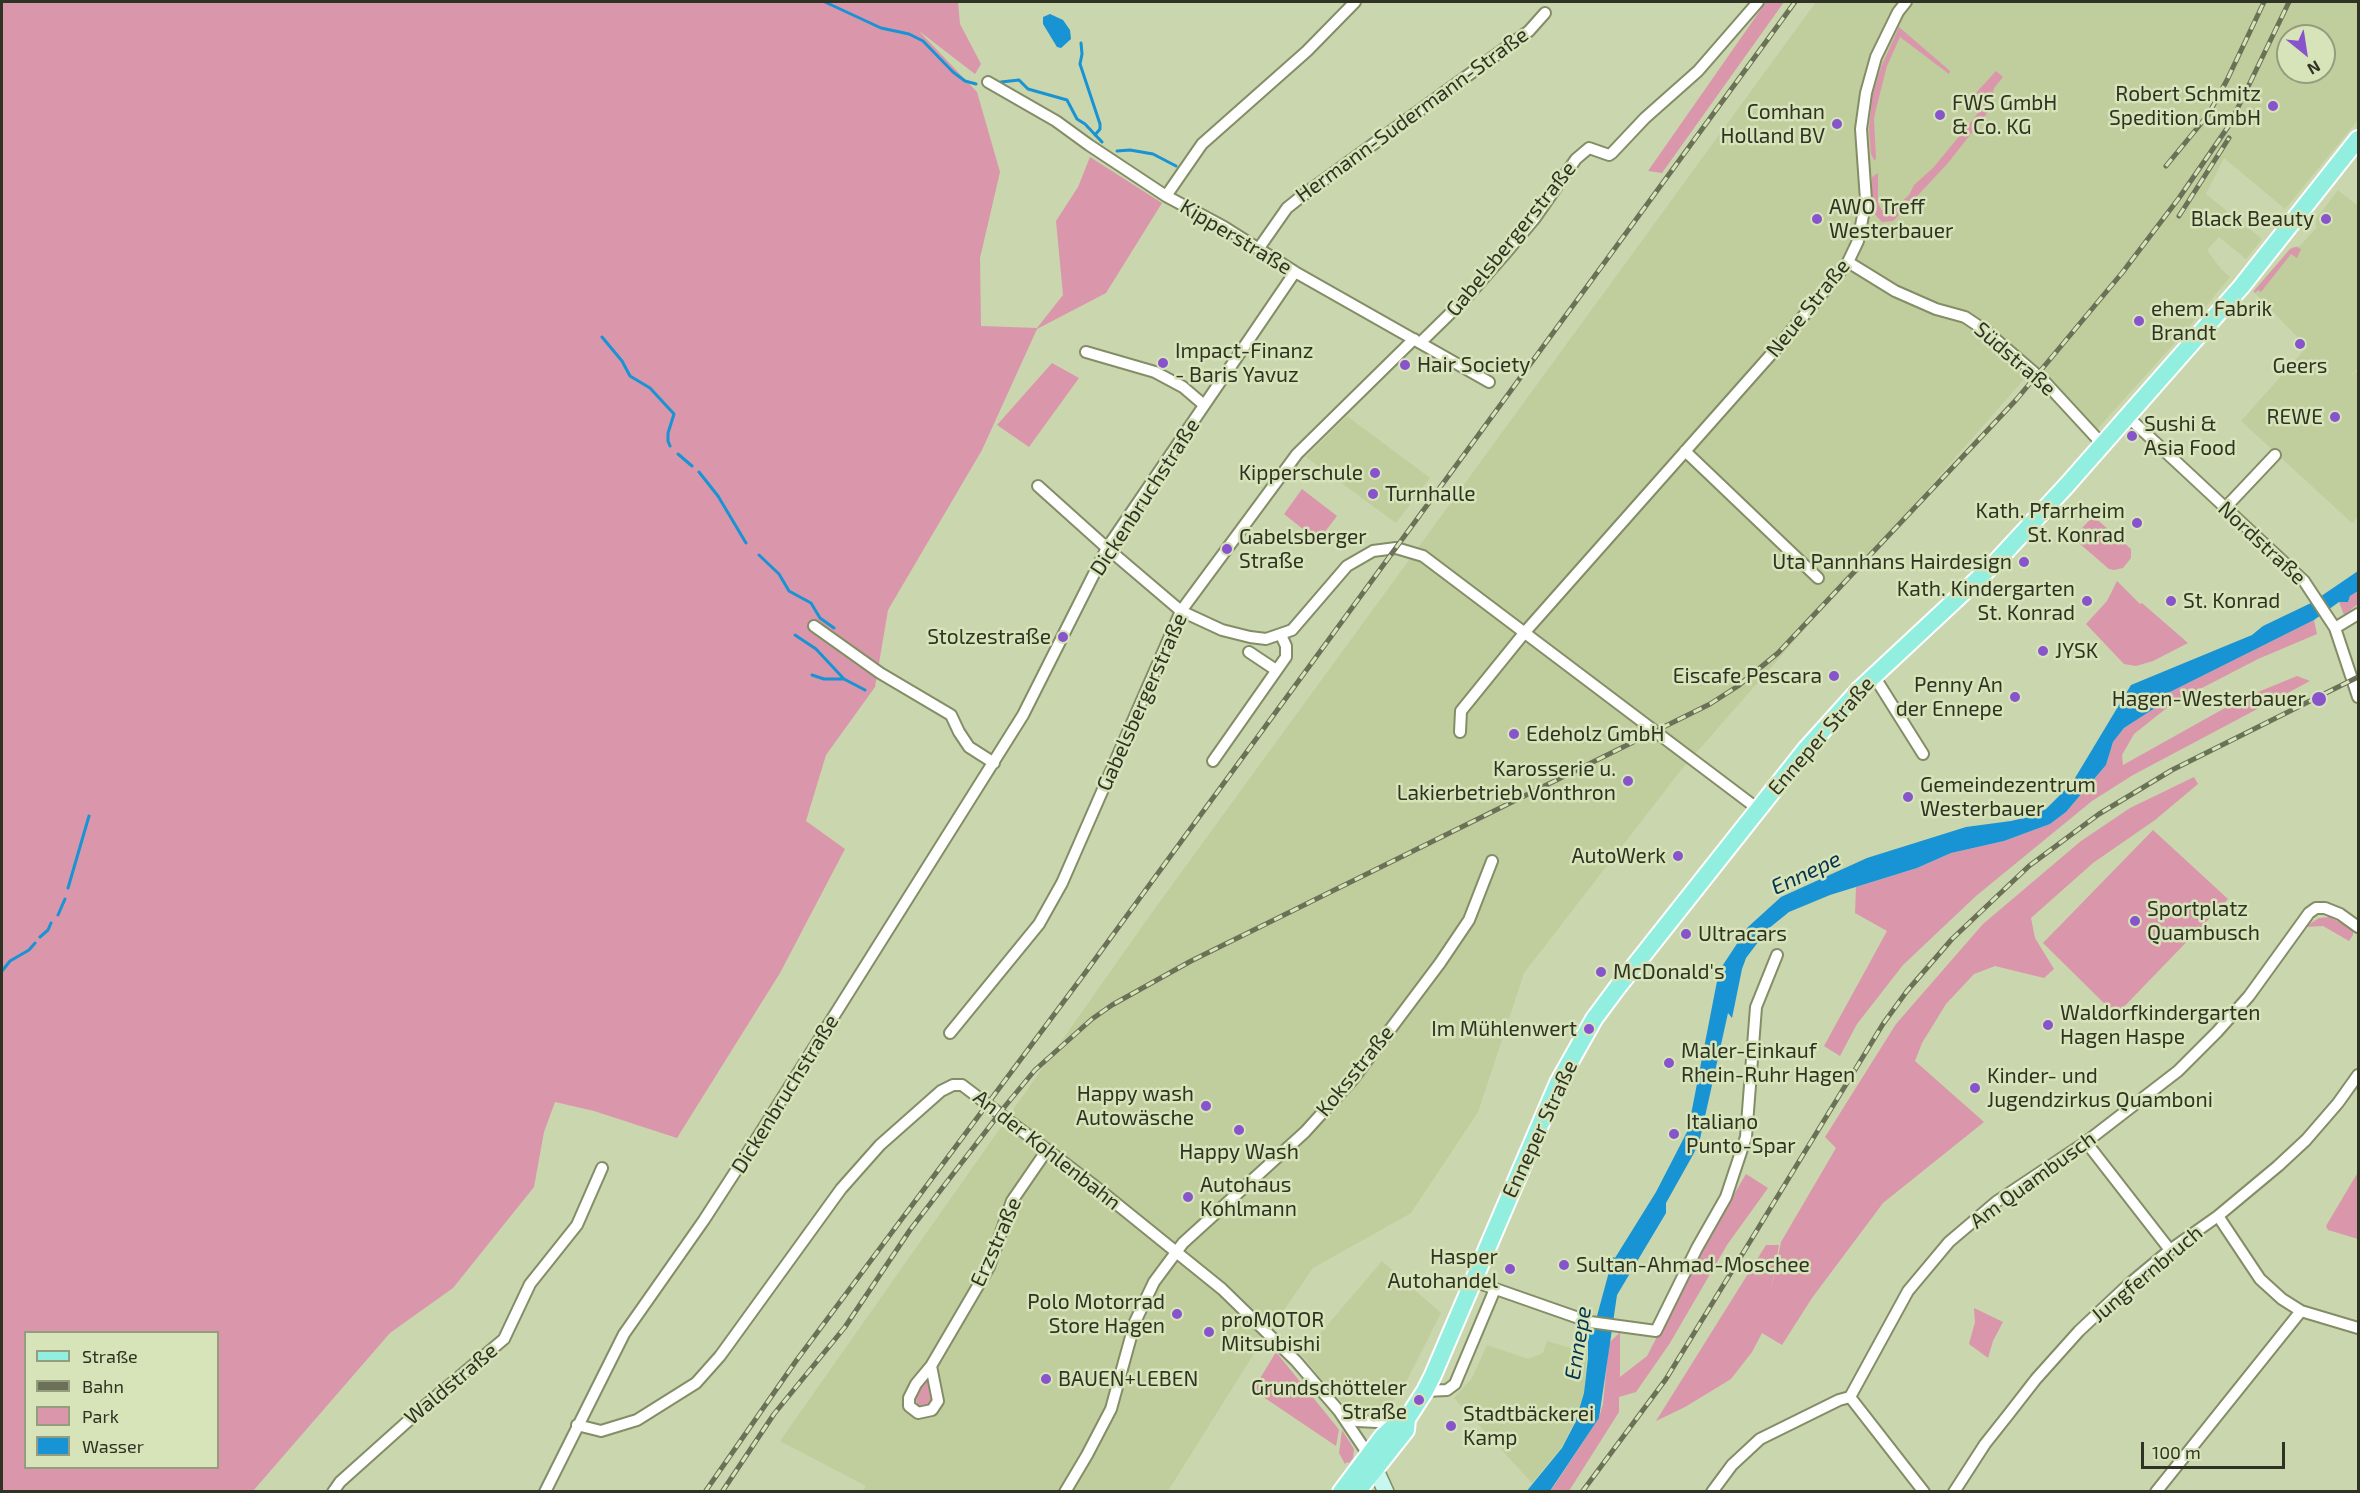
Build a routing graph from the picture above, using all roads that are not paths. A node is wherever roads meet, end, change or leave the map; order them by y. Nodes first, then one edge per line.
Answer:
1 (1355, 2) edge
2 (1758, 2) edge
3 (1906, 2) edge
4 (1545, 13) dead end
5 (988, 82) dead end
6 (2358, 139) edge
7 (1166, 196) junction
8 (1259, 248) junction
9 (1848, 262) junction
10 (1295, 272) junction
11 (1417, 341) junction
12 (1086, 352) dead end
13 (1489, 382) dead end
14 (1204, 405) junction
15 (2127, 417) junction
16 (2103, 445) junction
17 (1685, 451) junction
18 (2275, 455) dead end
19 (1038, 486) dead end
20 (2225, 508) junction
21 (1107, 548) junction
22 (1818, 578) dead end
23 (1181, 611) junction
24 (2358, 614) edge
25 (2333, 624) junction
26 (814, 626) dead end
27 (1525, 632) junction
28 (1281, 635) junction
29 (1249, 652) dead end
30 (1276, 670) junction
31 (1874, 676) junction
32 (2358, 697) edge
33 (1460, 732) dead end
34 (1923, 754) dead end
35 (1213, 761) dead end
36 (994, 763) junction
37 (1758, 809) junction
38 (1492, 861) dead end
39 (2358, 927) edge
40 (1777, 955) dead end
41 (950, 1032) dead end
42 (2358, 1074) edge
43 (2085, 1142) junction
44 (1047, 1150) junction
45 (602, 1168) dead end
46 (2218, 1216) junction
47 (2170, 1250) junction
48 (1177, 1251) junction
49 (1473, 1281) junction
50 (1495, 1289) junction
51 (2301, 1311) junction
52 (2358, 1328) edge
53 (931, 1366) dead end
54 (1425, 1391) junction
55 (1850, 1397) junction
56 (1338, 1411) junction
57 (1402, 1421) junction
58 (577, 1425) junction
59 (1372, 1461) junction
60 (333, 1491) edge
61 (545, 1491) edge
62 (1065, 1491) edge
63 (1341, 1491) edge
64 (1357, 1491) edge
65 (1386, 1491) edge
66 (1712, 1491) edge
67 (1924, 1491) edge
68 (1954, 1491) edge
69 (2156, 1491) edge

1 - 7 street
2 - 11 street, Gabelsbergerstraße
3 - 9 street, Neue Straße
4 - 8 street, Hermann-Sudermann-Straße
5 - 7 street, Kipperstraße
6 - 15 main road, Enneper Straße
7 - 8 street, Kipperstraße
8 - 10 street, Kipperstraße
9 - 16 street, Südstraße
9 - 17 street, Neue Straße
10 - 11 street, Kipperstraße
10 - 14 street, Dickenbruchstraße
11 - 13 street, Kipperstraße
11 - 23 street, Gabelsbergerstraße
12 - 14 street
14 - 21 street, Dickenbruchstraße
15 - 16 main road, Enneper Straße
15 - 20 street, Nordstraße
16 - 31 main road, Enneper Straße
17 - 22 street
17 - 27 street, Neue Straße
18 - 20 street
19 - 21 street
20 - 25 street, Nordstraße
21 - 23 street
21 - 36 street, Dickenbruchstraße
23 - 28 street
23 - 41 street, Gabelsbergerstraße
24 - 25 street
25 - 32 street, Nordstraße
26 - 36 street
27 - 28 street
27 - 33 street, Neue Straße
27 - 37 street
28 - 30 street
29 - 30 street
30 - 35 street
31 - 34 street
31 - 37 main road, Enneper Straße
36 - 58 street, Dickenbruchstraße
37 - 49 main road, Enneper Straße
38 - 48 street, Koksstraße
39 - 43 street, Am Quambusch
40 - 50 street
42 - 46 street, Jungfernbruch
43 - 47 street
43 - 55 street, Am Quambusch
44 - 48 street, An der Kohlenbahn
44 - 53 street, Erzstraße
44 - 58 street, An der Kohlenbahn
45 - 60 street, Waldstraße
46 - 47 street, Jungfernbruch
46 - 51 street
47 - 68 street, Jungfernbruch
48 - 56 street, An der Kohlenbahn
48 - 62 street, Koksstraße
49 - 50 street
49 - 54 main road, Enneper Straße
50 - 54 street
51 - 52 street
51 - 69 street
54 - 57 main road, Enneper Straße
55 - 66 street
55 - 67 street
56 - 57 street, An der Kohlenbahn
56 - 59 street, An der Kohlenbahn
57 - 59 main road, Enneper Straße
58 - 61 street, Dickenbruchstraße
59 - 63 main road, Enneper Straße
59 - 64 main road, Enneper Straße
59 - 65 main road

